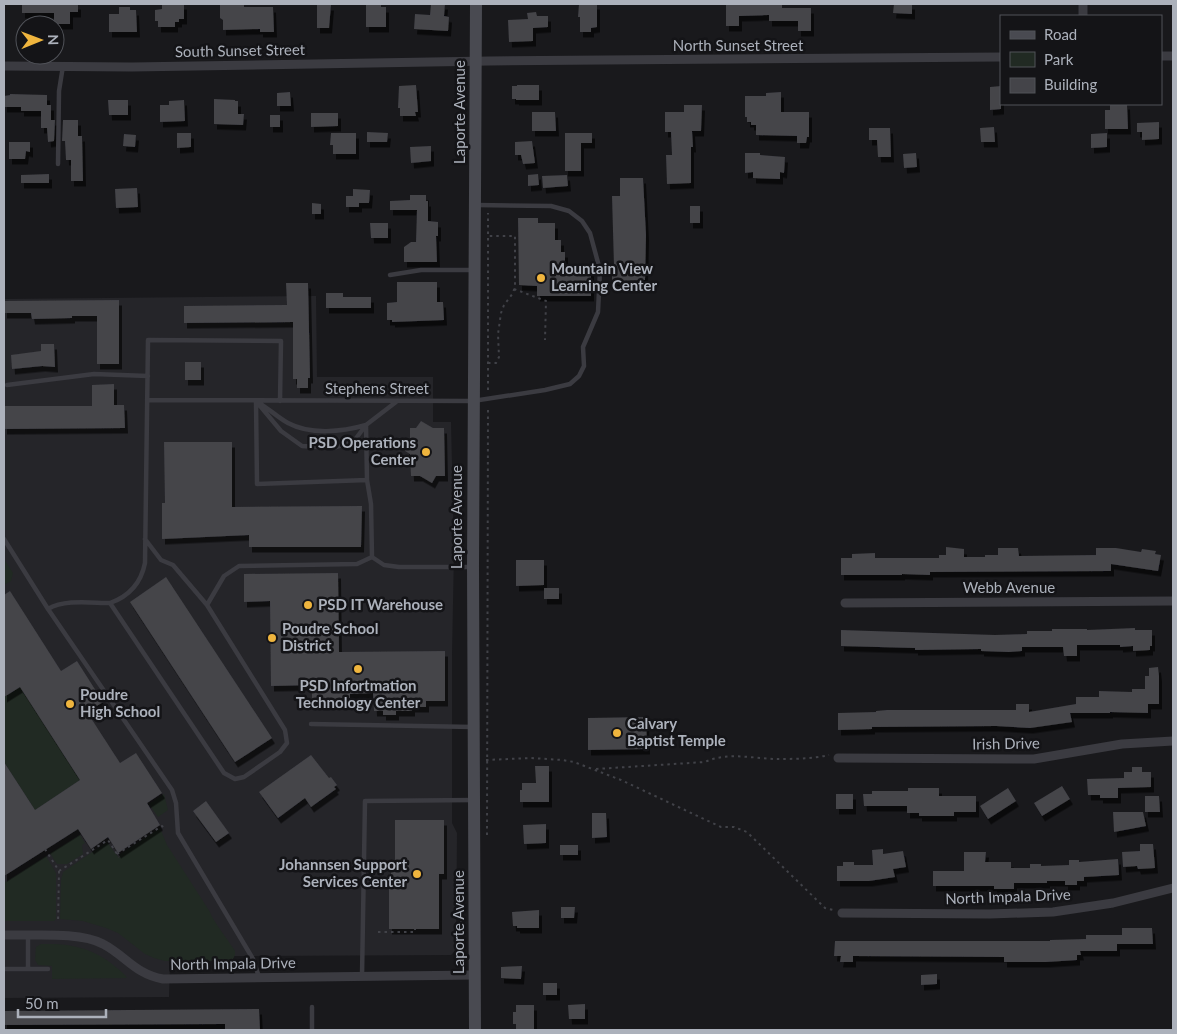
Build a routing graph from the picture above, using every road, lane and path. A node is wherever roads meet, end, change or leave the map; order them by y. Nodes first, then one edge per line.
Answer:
1 (476, 4) edge
2 (1000, 57) edge
3 (476, 62) junction
4 (4, 66) edge
5 (63, 66) junction
6 (58, 164) dead end
7 (475, 205) junction
8 (488, 205) junction
9 (488, 236) junction
10 (474, 270) junction
11 (390, 274) dead end
12 (514, 289) junction
13 (545, 340) dead end
14 (487, 363) junction
15 (148, 376) junction
16 (7, 385) dead end
17 (488, 399) junction
18 (147, 400) junction
19 (256, 401) junction
20 (280, 401) junction
21 (397, 401) junction
22 (474, 401) junction
23 (366, 425) junction
24 (367, 480) junction
25 (4, 539) edge
26 (145, 539) junction
27 (372, 557) junction
28 (473, 567) junction
29 (1173, 601) edge
30 (845, 602) dead end
31 (110, 604) junction
32 (207, 605) junction
33 (48, 608) junction
34 (311, 724) dead end
35 (474, 727) junction
36 (1173, 741) edge
37 (838, 758) joint
38 (474, 760) junction
39 (488, 760) junction
40 (593, 769) junction
41 (474, 800) junction
42 (164, 828) dead end
43 (487, 836) dead end
44 (45, 850) dead end
45 (59, 871) junction
46 (1173, 888) edge
47 (842, 913) joint
48 (58, 923) dead end
49 (415, 928) dead end
50 (378, 932) dead end
51 (4, 935) edge
52 (28, 936) junction
53 (4, 969) edge
54 (28, 969) junction
55 (48, 970) dead end
56 (475, 975) junction
57 (362, 976) junction
58 (260, 978) junction
59 (312, 1007) dead end
60 (312, 1030) edge
61 (476, 1030) edge

1 - 3 street, Laporte Avenue
2 - 3 street, North Sunset Street
3 - 5 street, South Sunset Street
3 - 7 street, Laporte Avenue
4 - 5 street, South Sunset Street
5 - 6 lane
7 - 8 lane, Stephens Street
7 - 10 street, Laporte Avenue
8 - 9 path
8 - 17 lane, Stephens Street
9 - 12 path
9 - 14 path
10 - 11 lane
10 - 22 street, Laporte Avenue
12 - 13 path
12 - 14 path
14 - 17 path
15 - 16 lane
15 - 18 lane
15 - 20 lane
17 - 22 lane, Stephens Street
17 - 39 path
18 - 19 lane, Stephens Street
18 - 26 lane
19 - 20 lane, Stephens Street
19 - 23 lane
19 - 23 lane
19 - 24 lane
20 - 21 lane, Stephens Street
21 - 22 lane, Stephens Street
21 - 23 lane
22 - 28 street, Laporte Avenue
23 - 24 lane
24 - 27 lane
25 - 33 lane
26 - 31 lane
26 - 32 lane
27 - 28 lane
27 - 32 lane
28 - 35 street, Laporte Avenue
29 - 30 street, Webb Avenue
31 - 32 lane
31 - 33 lane
33 - 58 lane
34 - 35 lane
35 - 38 street, Laporte Avenue
36 - 37 street, Irish Drive
37 - 40 path
38 - 39 path
38 - 41 street, Laporte Avenue
39 - 40 path
39 - 43 path
40 - 47 path
41 - 56 street, Laporte Avenue
41 - 57 lane
42 - 45 path
44 - 45 path
45 - 48 path
46 - 47 street, North Impala Drive
49 - 50 path
51 - 52 street, North Impala Drive
52 - 54 lane
52 - 58 street, North Impala Drive
53 - 54 lane
54 - 55 lane
56 - 57 street, North Impala Drive
56 - 61 street, Laporte Avenue
57 - 58 street, North Impala Drive
59 - 60 lane

